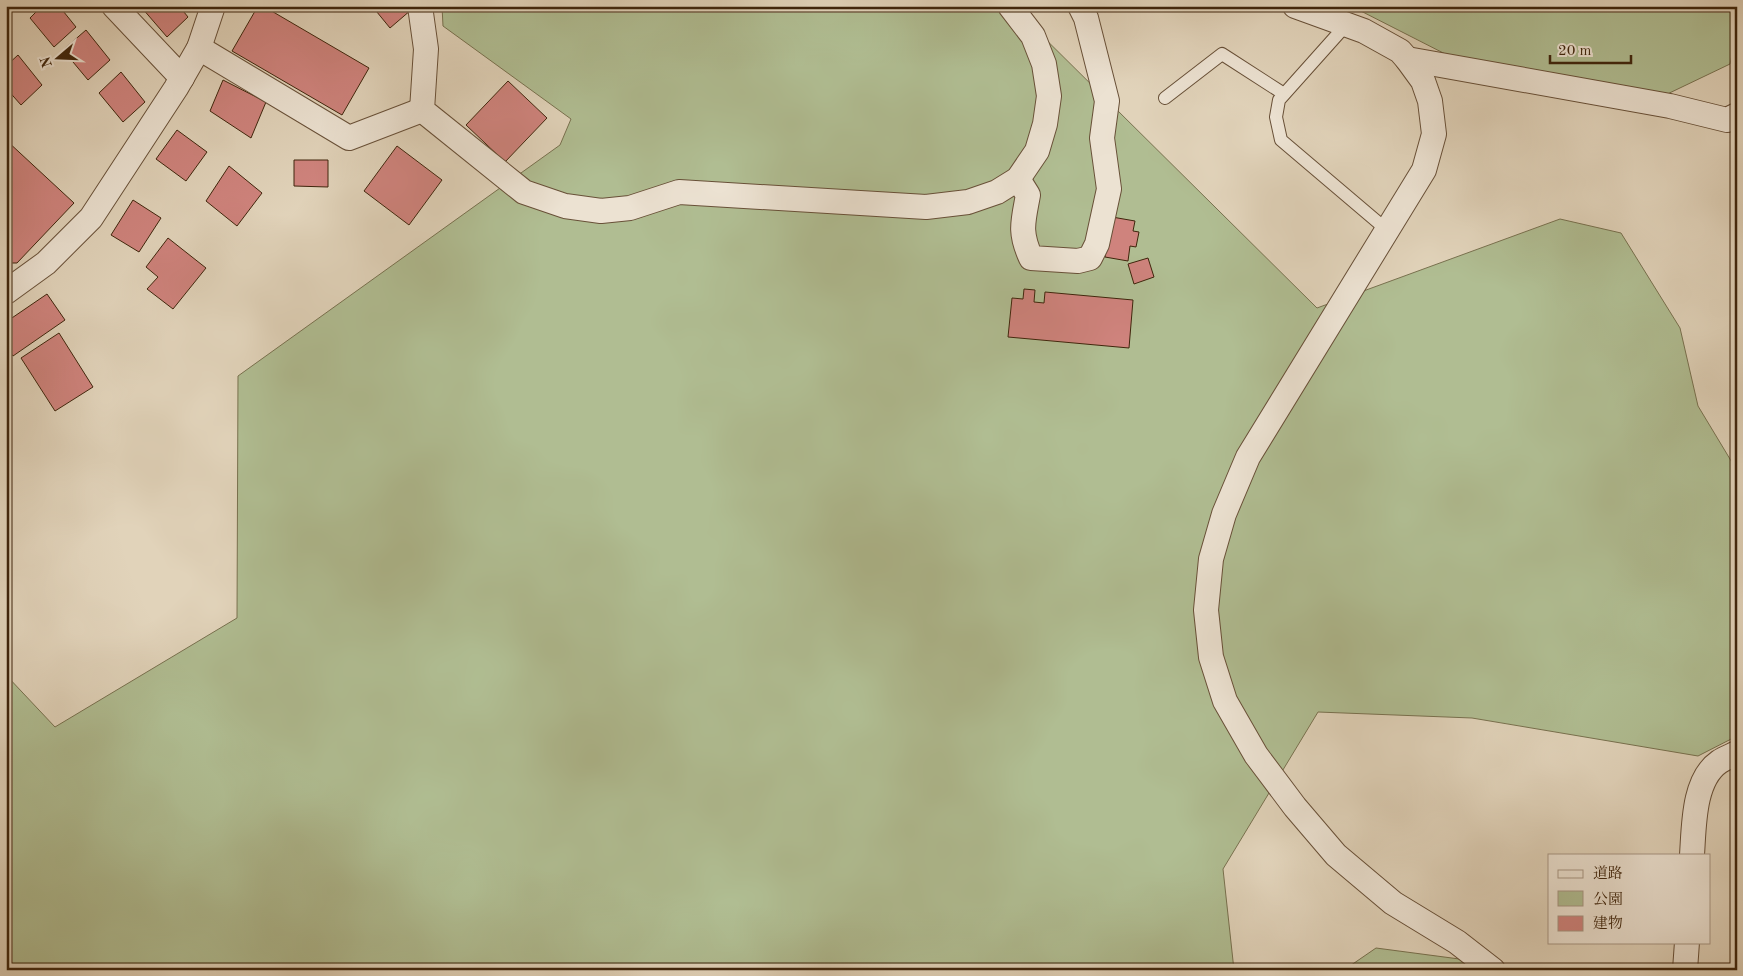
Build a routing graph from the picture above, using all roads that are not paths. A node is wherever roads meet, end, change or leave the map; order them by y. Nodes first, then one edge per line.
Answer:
1 (114, 6) edge
2 (213, 6) edge
3 (420, 6) edge
4 (1010, 6) edge
5 (1080, 6) edge
6 (1295, 6) edge
7 (1346, 25) junction
8 (200, 48) junction
9 (1407, 59) junction
10 (182, 78) junction
11 (1284, 94) junction
12 (1165, 98) dead end
13 (422, 110) junction
14 (1737, 116) edge
15 (1018, 179) junction
16 (1387, 230) junction
17 (6, 292) edge
18 (1737, 753) edge
19 (1692, 854) edge
20 (1687, 944) edge
21 (1493, 970) edge
22 (1685, 970) edge

1 - 10 street
2 - 8 street
3 - 13 street
4 - 15 street
5 - 15 street
6 - 7 street
7 - 9 street
7 - 11 lane
8 - 10 street
8 - 13 street
9 - 14 street
9 - 16 street
10 - 17 street
11 - 12 lane
11 - 16 lane
13 - 15 street
16 - 21 street
18 - 19 street
20 - 22 street

